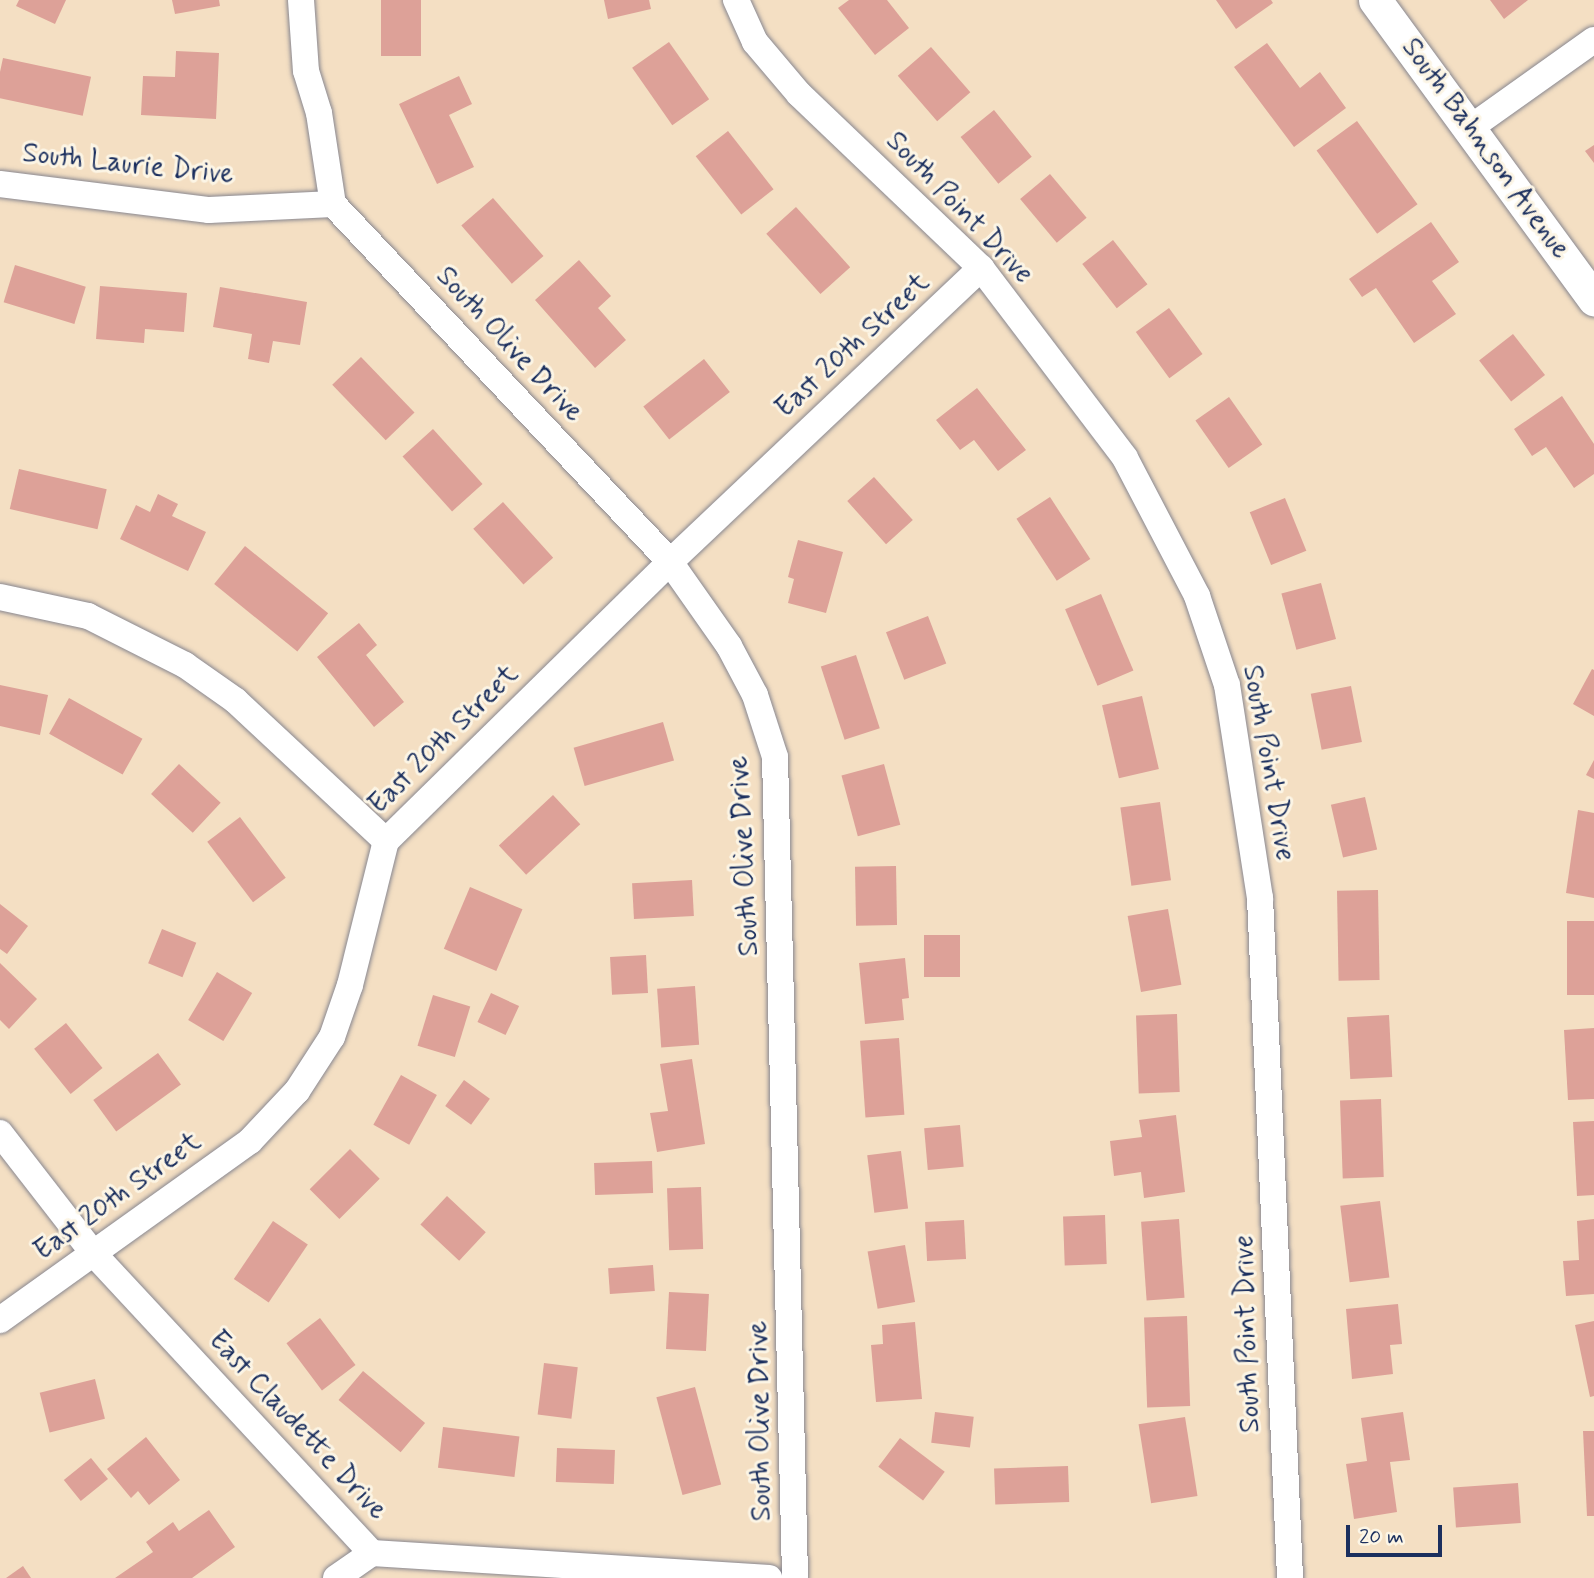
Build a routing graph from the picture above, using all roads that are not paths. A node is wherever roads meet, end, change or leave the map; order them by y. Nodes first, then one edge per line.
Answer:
1 (301, 0) edge
2 (736, 0) edge
3 (1375, 0) edge
4 (1594, 40) edge
5 (1469, 128) junction
6 (0, 184) edge
7 (333, 204) junction
8 (981, 268) junction
9 (1594, 299) edge
10 (670, 562) junction
11 (0, 597) edge
12 (386, 841) junction
13 (0, 1133) edge
14 (93, 1253) junction
15 (0, 1320) edge
16 (372, 1553) junction
17 (336, 1578) edge
18 (769, 1578) edge
19 (795, 1578) edge
20 (1290, 1578) edge

1 - 7 street
2 - 8 street, South Point Drive
3 - 5 street, South Bahnson Avenue
4 - 5 street
5 - 9 street, South Bahnson Avenue
6 - 7 street, South Laurie Drive
7 - 10 street, South Olive Drive
8 - 10 street, East 20th Street
8 - 20 street, South Point Drive
10 - 12 street, East 20th Street
10 - 19 street, South Olive Drive
11 - 12 street
12 - 14 street, East 20th Street
13 - 14 street, East Claudette Drive
14 - 15 street, East 20th Street
14 - 16 street, East Claudette Drive
16 - 17 street
16 - 18 street, East Claudette Drive

